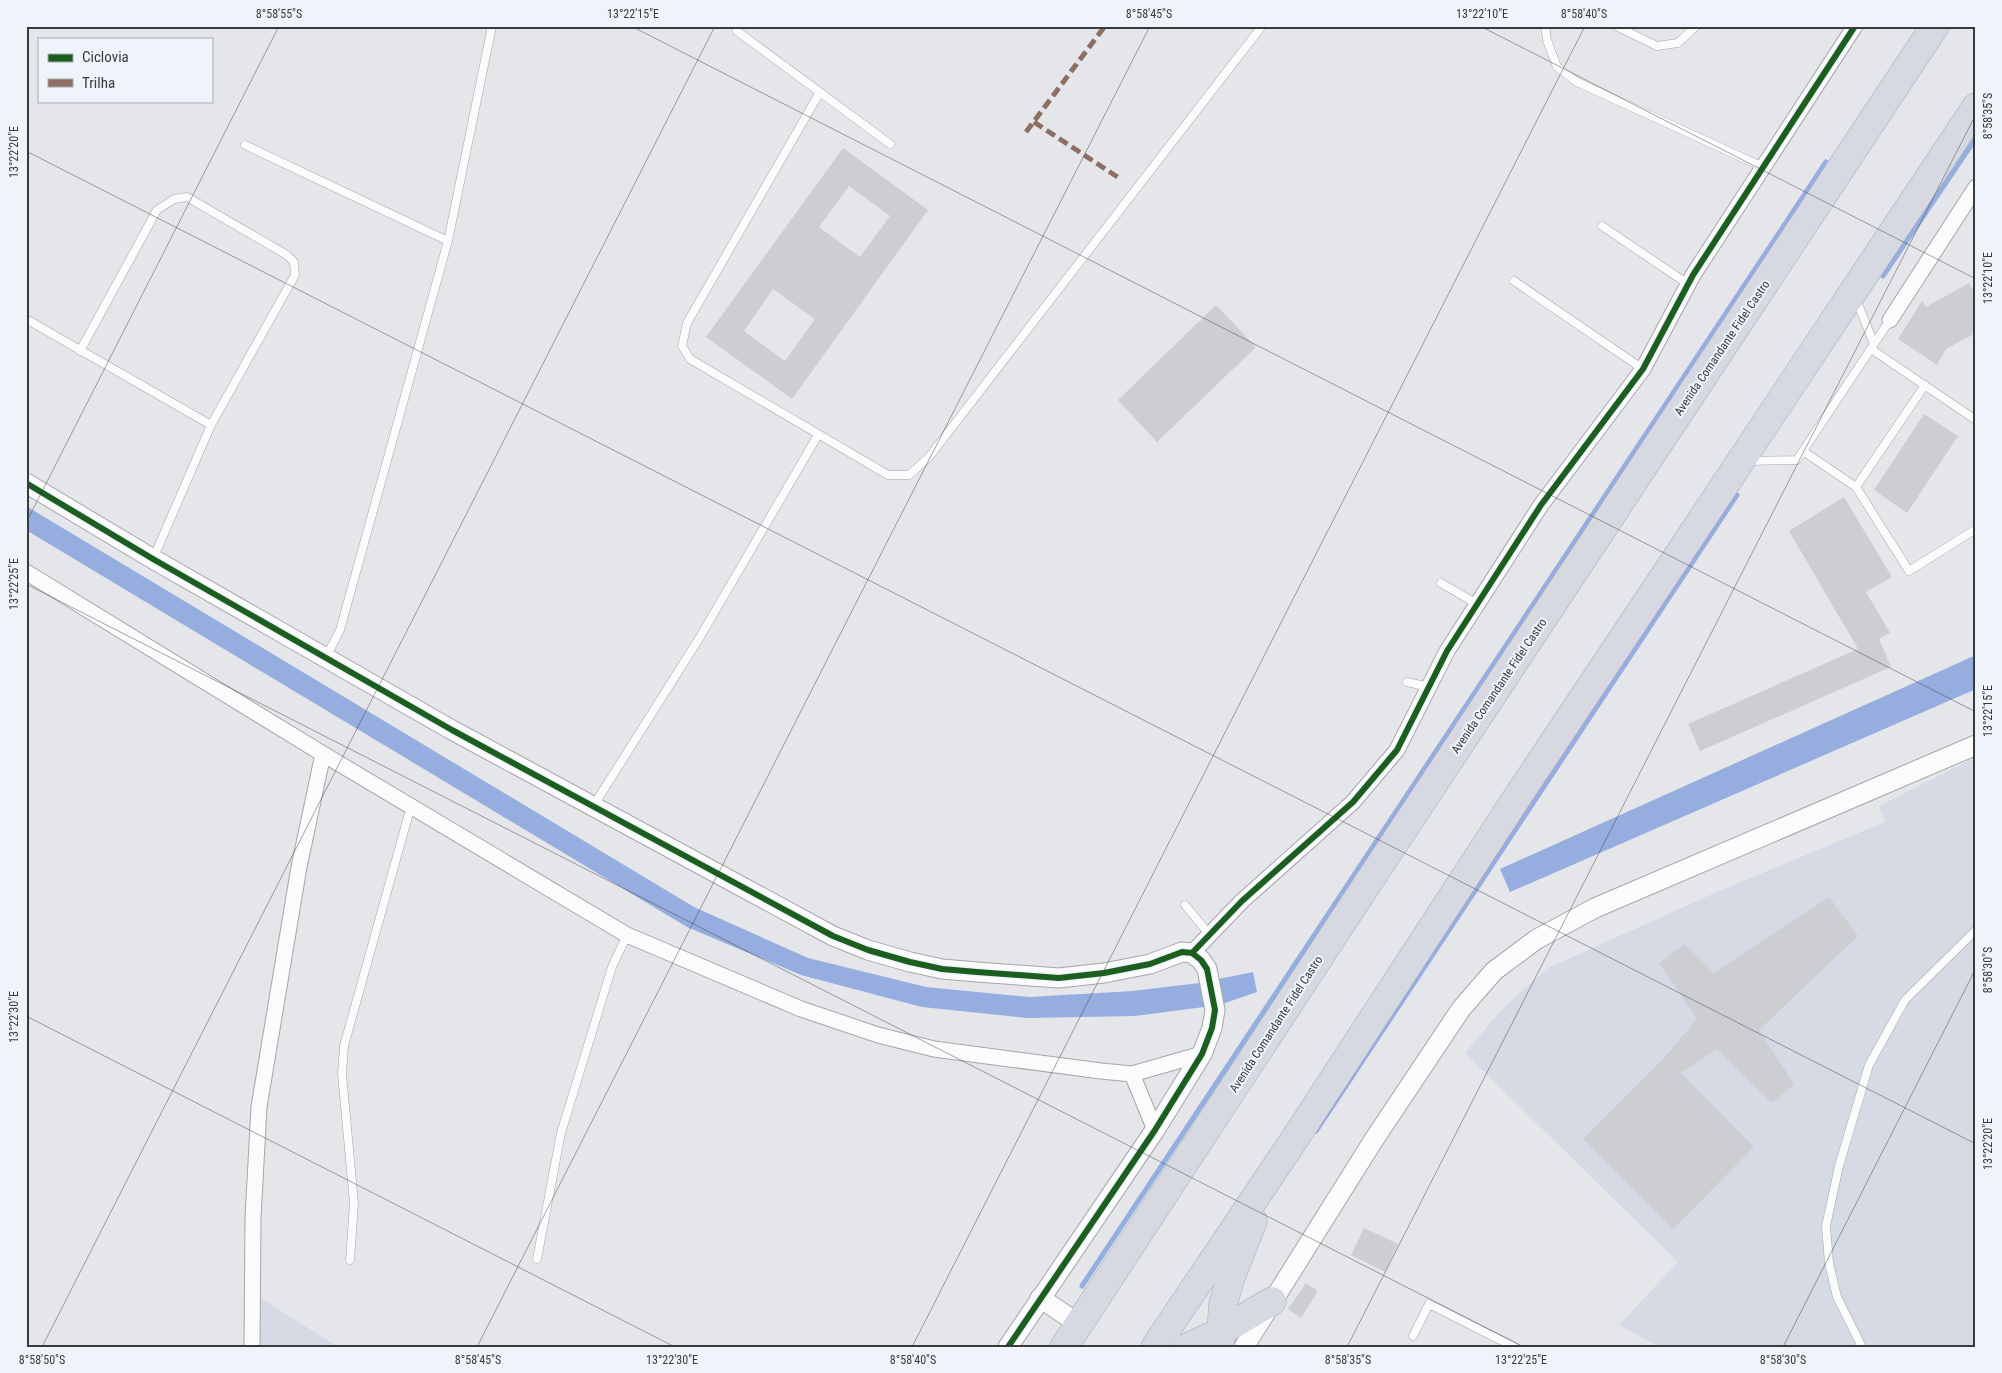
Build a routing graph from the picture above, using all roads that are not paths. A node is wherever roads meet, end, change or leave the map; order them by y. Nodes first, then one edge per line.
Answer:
1 (492, 26) edge
2 (1262, 26) edge
3 (1545, 26) edge
4 (1616, 26) edge
5 (1696, 26) edge
6 (1855, 26) edge
7 (1936, 26) edge
8 (737, 31) dead end
9 (820, 92) junction
10 (1971, 120) edge
11 (890, 144) dead end
12 (245, 145) dead end
13 (1763, 167) junction
14 (1976, 187) edge
15 (1602, 226) dead end
16 (448, 241) junction
17 (1514, 281) dead end
18 (1688, 284) junction
19 (1853, 291) junction
20 (26, 319) edge
21 (1890, 320) joint
22 (1872, 347) junction
23 (80, 351) junction
24 (1643, 369) junction
25 (1924, 385) junction
26 (1976, 420) edge
27 (210, 425) junction
28 (818, 434) junction
29 (1803, 451) junction
30 (1739, 462) junction
31 (26, 483) edge
32 (1856, 487) junction
33 (1976, 529) edge
34 (153, 559) junction
35 (26, 572) edge
36 (1441, 583) dead end
37 (1477, 604) junction
38 (326, 659) junction
39 (1407, 682) dead end
40 (1429, 687) junction
41 (1976, 745) edge
42 (323, 754) junction
43 (411, 806) junction
44 (593, 806) junction
45 (1184, 905) dead end
46 (1976, 930) edge
47 (1209, 934) junction
48 (627, 935) junction
49 (1192, 953) junction
50 (1202, 1054) junction
51 (1132, 1074) junction
52 (1155, 1130) junction
53 (1292, 1143) junction
54 (537, 1259) dead end
55 (350, 1260) dead end
56 (1040, 1298) junction
57 (1272, 1300) junction
58 (1079, 1324) junction
59 (1413, 1336) dead end
60 (1220, 1339) edge
61 (252, 1347) edge
62 (1008, 1347) edge
63 (1064, 1347) edge
64 (1155, 1347) edge
65 (1188, 1347) edge
66 (1244, 1347) edge
67 (1514, 1347) edge
68 (1862, 1347) edge

1 - 16 lane
2 - 28 lane
3 - 13 lane
4 - 5 lane
6 - 13 street
7 - 58 highway, Avenida Comandante Fidel Castro
8 - 9 lane
9 - 11 lane
9 - 28 lane
10 - 19 highway
12 - 16 lane
13 - 18 street
14 - 21 street
15 - 18 lane
16 - 38 lane
17 - 24 lane
18 - 24 street
19 - 22 lane
19 - 30 highway
20 - 23 lane
21 - 22 lane
22 - 25 lane
22 - 29 lane
23 - 27 lane
23 - 27 lane
24 - 37 street
25 - 26 lane
25 - 32 lane
27 - 34 lane
28 - 44 lane
29 - 30 lane
29 - 32 lane
30 - 53 highway
31 - 34 street
32 - 33 lane
34 - 38 street
35 - 42 street
36 - 37 lane
37 - 40 street
38 - 44 street
39 - 40 lane
40 - 47 street
41 - 57 street
42 - 43 street
42 - 61 street
43 - 48 street
43 - 55 lane
44 - 49 street
45 - 47 lane
46 - 68 lane
47 - 49 street
48 - 51 street
48 - 54 lane
49 - 50 street
50 - 51 street
50 - 52 street
51 - 52 street
52 - 56 street
53 - 60 highway
53 - 64 highway
56 - 58 street
56 - 62 street
57 - 60 highway
57 - 66 street
58 - 63 highway, Avenida Comandante Fidel Castro
59 - 67 lane
60 - 65 highway

